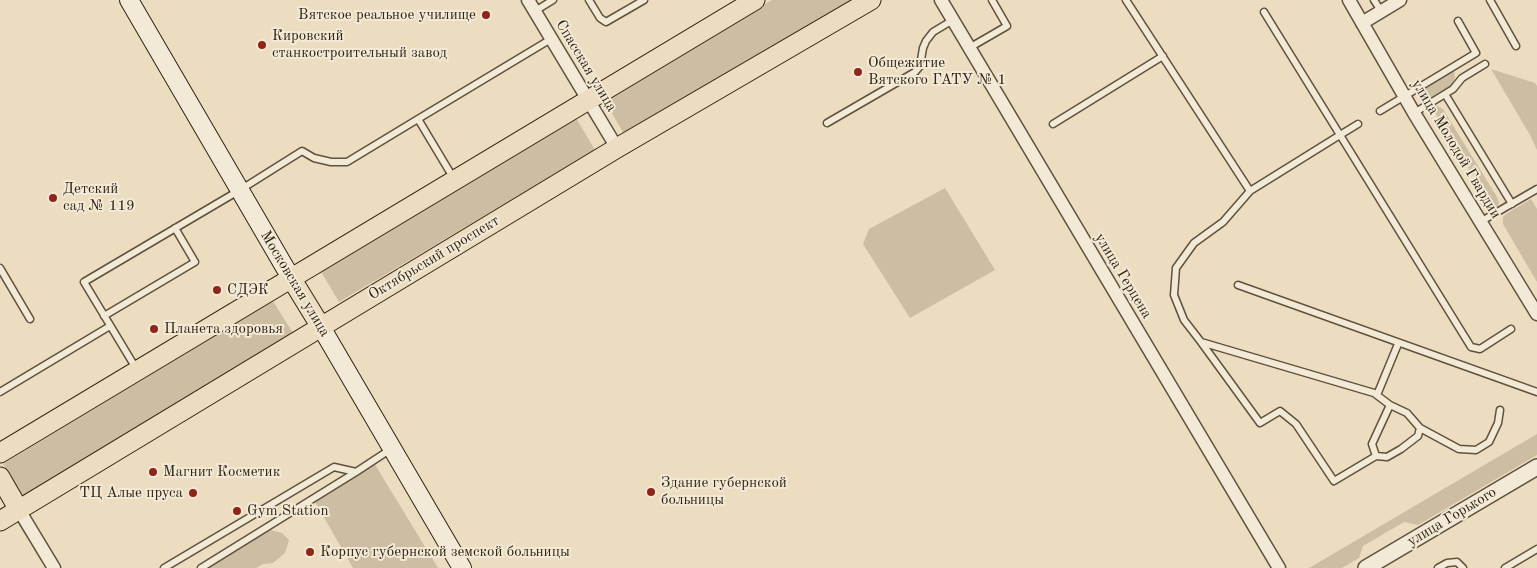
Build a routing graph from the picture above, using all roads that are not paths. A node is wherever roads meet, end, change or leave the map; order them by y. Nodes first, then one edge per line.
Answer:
1 (129, 0) edge
2 (553, 0) edge
3 (589, 0) edge
4 (644, 0) edge
5 (755, 0) edge
6 (871, 0) edge
7 (941, 0) edge
8 (992, 0) edge
9 (1126, 0) edge
10 (1349, 0) edge
11 (1374, 0) edge
12 (1400, 0) edge
13 (1490, 0) edge
14 (531, 6) edge
15 (1381, 11) junction
16 (1264, 12) dead end
17 (952, 20) junction
18 (1458, 21) dead end
19 (1362, 23) junction
20 (551, 39) junction
21 (1516, 46) dead end
22 (969, 48) junction
23 (1163, 56) junction
24 (1485, 64) dead end
25 (1445, 94) junction
26 (1404, 96) junction
27 (588, 100) junction
28 (1380, 111) dead end
29 (1414, 113) junction
30 (418, 119) junction
31 (827, 123) dead end
32 (1053, 124) dead end
33 (1358, 124) dead end
34 (1340, 135) junction
35 (617, 148) junction
36 (454, 180) junction
37 (1537, 189) edge
38 (240, 190) junction
39 (1250, 191) junction
40 (1512, 204) junction
41 (1480, 222) junction
42 (175, 228) junction
43 (0, 268) edge
44 (291, 278) junction
45 (1238, 285) dead end
46 (1537, 314) edge
47 (104, 316) junction
48 (30, 319) dead end
49 (110, 326) junction
50 (321, 327) junction
51 (1511, 329) dead end
52 (1201, 342) junction
53 (1398, 344) junction
54 (137, 371) junction
55 (0, 392) edge
56 (1537, 392) edge
57 (1377, 395) junction
58 (1390, 405) junction
59 (1500, 410) dead end
60 (1420, 428) junction
61 (392, 448) junction
62 (0, 453) edge
63 (1376, 456) junction
64 (1537, 467) edge
65 (356, 472) junction
66 (0, 477) edge
67 (19, 510) junction
68 (0, 521) edge
69 (1537, 549) edge
70 (54, 568) edge
71 (164, 568) edge
72 (201, 568) edge
73 (462, 568) edge
74 (1279, 568) edge
75 (1366, 568) edge
76 (1438, 568) edge
77 (1463, 568) edge
78 (1505, 568) edge

1 - 38 main road, Московская улица
2 - 14 lane
3 - 4 lane
5 - 27 main road
6 - 35 main road, Октябрьский проспект
7 - 17 street, улица Герцена
8 - 22 lane
9 - 23 lane
10 - 19 street, улица Молодой Гвардии
11 - 15 lane
12 - 15 street
13 - 21 lane
14 - 20 street, Спасская улица
15 - 19 street
16 - 34 lane
17 - 22 street, улица Герцена
17 - 31 lane
18 - 26 lane
19 - 26 street, улица Молодой Гвардии
20 - 27 street, Спасская улица
20 - 30 lane
22 - 74 street, улица Герцена
23 - 32 lane
23 - 39 lane
24 - 25 lane
25 - 29 lane
25 - 40 lane
26 - 28 lane
26 - 29 street, улица Молодой Гвардии
27 - 35 street, Спасская улица
27 - 36 main road
29 - 41 street, улица Молодой Гвардии
30 - 36 lane
30 - 38 lane
33 - 34 lane
34 - 39 lane
34 - 51 lane
35 - 50 main road, Октябрьский проспект
36 - 44 main road
37 - 40 lane
38 - 42 lane
38 - 44 main road, Московская улица
39 - 52 lane
40 - 41 lane
41 - 46 street, улица Молодой Гвардии
42 - 47 lane
42 - 47 lane
43 - 48 lane
44 - 50 main road, Московская улица
44 - 54 main road
45 - 53 lane
47 - 49 lane
49 - 54 lane
49 - 55 lane
50 - 61 main road, Московская улица
50 - 67 main road, Октябрьский проспект
52 - 57 lane
52 - 63 lane
53 - 56 lane
53 - 57 lane
54 - 62 main road
57 - 58 lane
58 - 60 lane
58 - 63 lane
59 - 60 lane
60 - 63 lane
61 - 65 lane
61 - 73 main road, Московская улица
64 - 75 street, улица Горького
65 - 71 lane
65 - 72 lane
66 - 67 main road
67 - 68 main road, Октябрьский проспект
67 - 70 street
69 - 78 lane
76 - 77 lane

